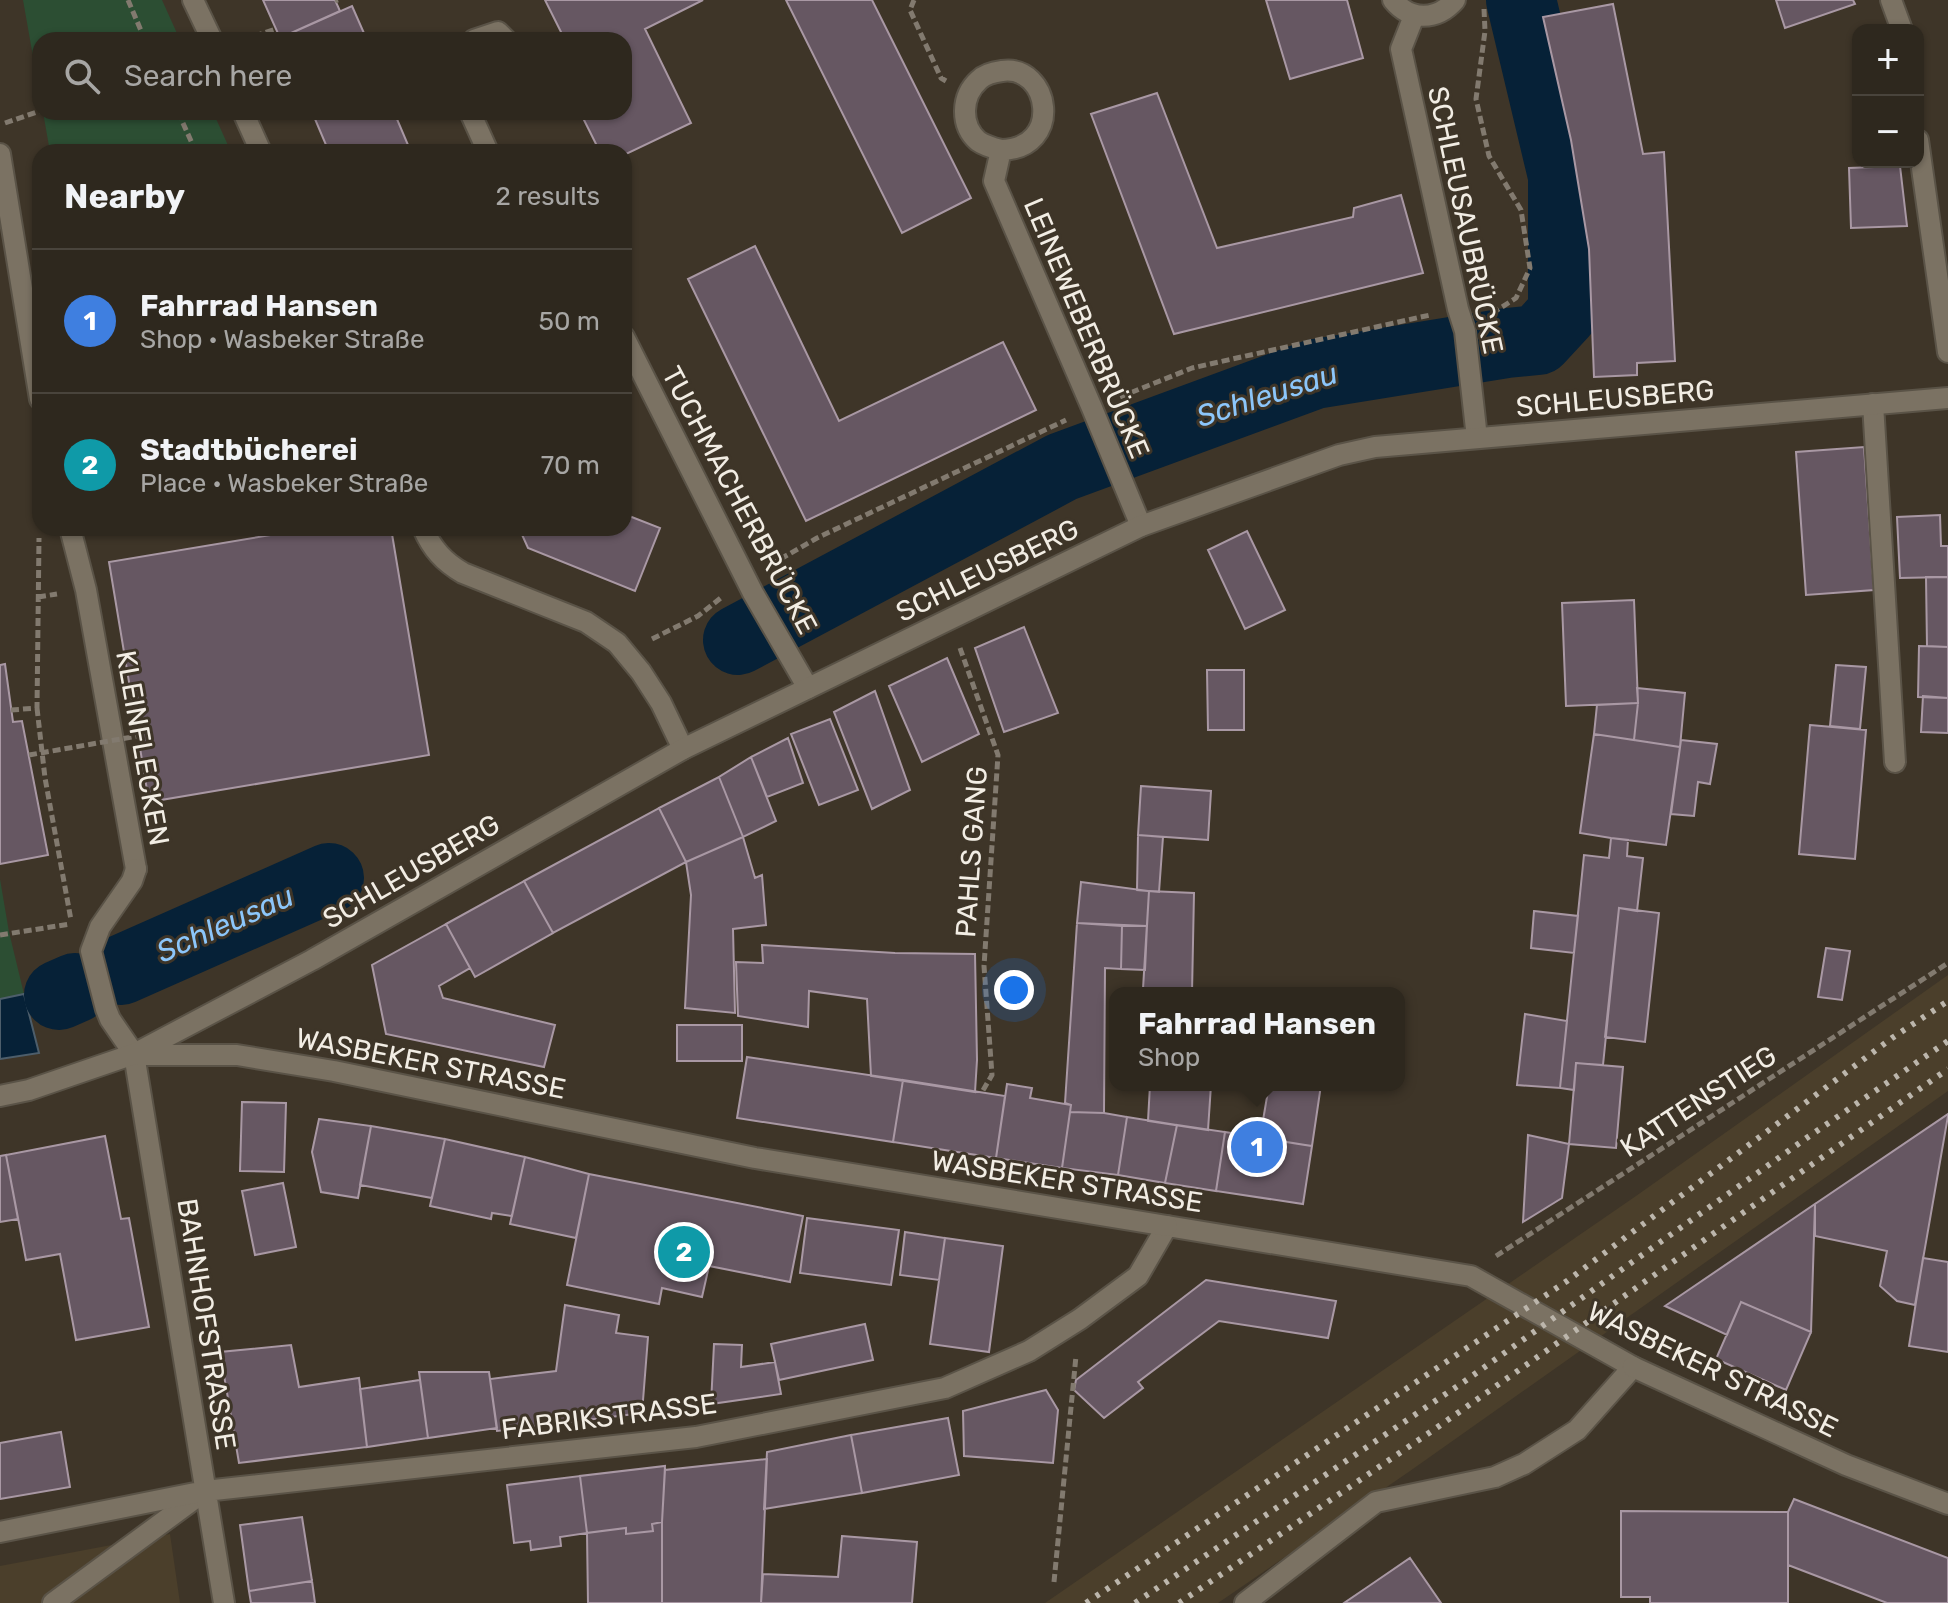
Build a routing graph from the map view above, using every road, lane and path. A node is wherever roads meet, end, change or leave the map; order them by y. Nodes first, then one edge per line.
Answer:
1 (128, 0) edge
2 (193, 0) edge
3 (914, 0) edge
4 (1393, 0) edge
5 (1455, 0) edge
6 (1484, 0) edge
7 (1891, 0) edge
8 (1414, 16) junction
9 (1900, 24) edge
10 (276, 29) dead end
11 (142, 32) edge
12 (208, 32) edge
13 (267, 32) edge
14 (967, 97) junction
15 (32, 114) edge
16 (182, 120) edge
17 (247, 120) edge
18 (479, 120) edge
19 (0, 125) edge
20 (192, 144) edge
21 (257, 144) edge
22 (486, 144) edge
23 (1001, 150) junction
24 (0, 154) edge
25 (1922, 168) edge
26 (1458, 309) junction
27 (32, 350) edge
28 (1948, 352) edge
29 (632, 353) edge
30 (1948, 398) edge
31 (1873, 404) junction
32 (1095, 414) junction
33 (1477, 438) junction
34 (1141, 526) junction
35 (40, 536) edge
36 (72, 536) edge
37 (428, 536) edge
38 (749, 586) junction
39 (950, 619) junction
40 (617, 643) junction
41 (808, 688) junction
42 (37, 708) junction
43 (11, 710) dead end
44 (138, 736) dead end
45 (683, 749) junction
46 (29, 755) dead end
47 (1895, 762) dead end
48 (0, 935) edge
49 (1948, 963) edge
50 (134, 1054) junction
51 (982, 1092) dead end
52 (0, 1096) edge
53 (1167, 1226) junction
54 (1471, 1276) junction
55 (1080, 1319) junction
56 (1633, 1367) junction
57 (205, 1491) junction
58 (1948, 1504) edge
59 (0, 1532) edge
60 (1054, 1582) dead end
61 (53, 1603) edge
62 (224, 1603) edge
63 (1245, 1603) edge

1 - 11 path
2 - 12 street
3 - 14 path
4 - 8 street
5 - 8 street
6 - 26 path
7 - 9 street
8 - 26 street, SCHLEUSAUBRÜCKE
10 - 13 path
14 - 23 street
14 - 23 street
15 - 19 path
16 - 20 path
17 - 21 street
18 - 22 street
23 - 32 street, LEINEWEBERBRÜCKE
24 - 27 street
25 - 28 street
26 - 32 path
26 - 33 street, SCHLEUSAUBRÜCKE
29 - 38 street, TUCHMACHERBRÜCKE
30 - 31 street, SCHLEUSBERG
31 - 33 street, SCHLEUSBERG
31 - 47 street
32 - 34 street, LEINEWEBERBRÜCKE
32 - 38 path
33 - 34 street, SCHLEUSBERG
34 - 39 street, SCHLEUSBERG
35 - 42 path
36 - 50 street, KLEINFLECKEN
37 - 40 street
38 - 40 path
38 - 41 street, TUCHMACHERBRÜCKE
39 - 41 street, SCHLEUSBERG
39 - 51 path, PAHLS GANG
40 - 45 street
41 - 45 street, SCHLEUSBERG
42 - 43 path
42 - 48 path
44 - 46 path, bridge
45 - 50 street, SCHLEUSBERG
49 - 54 path, KATTENSTIEG
50 - 52 street
50 - 53 street, WASBEKER STRASSE
50 - 57 street, BAHNHOFSTRASSE
53 - 54 street, WASBEKER STRASSE
53 - 55 street, FABRIKSTRASSE
54 - 56 street, WASBEKER STRASSE
55 - 57 street, FABRIKSTRASSE
55 - 60 path
56 - 58 street, WASBEKER STRASSE
56 - 63 street
57 - 59 street, FABRIKSTRASSE
57 - 61 street
57 - 62 street, BAHNHOFSTRASSE

